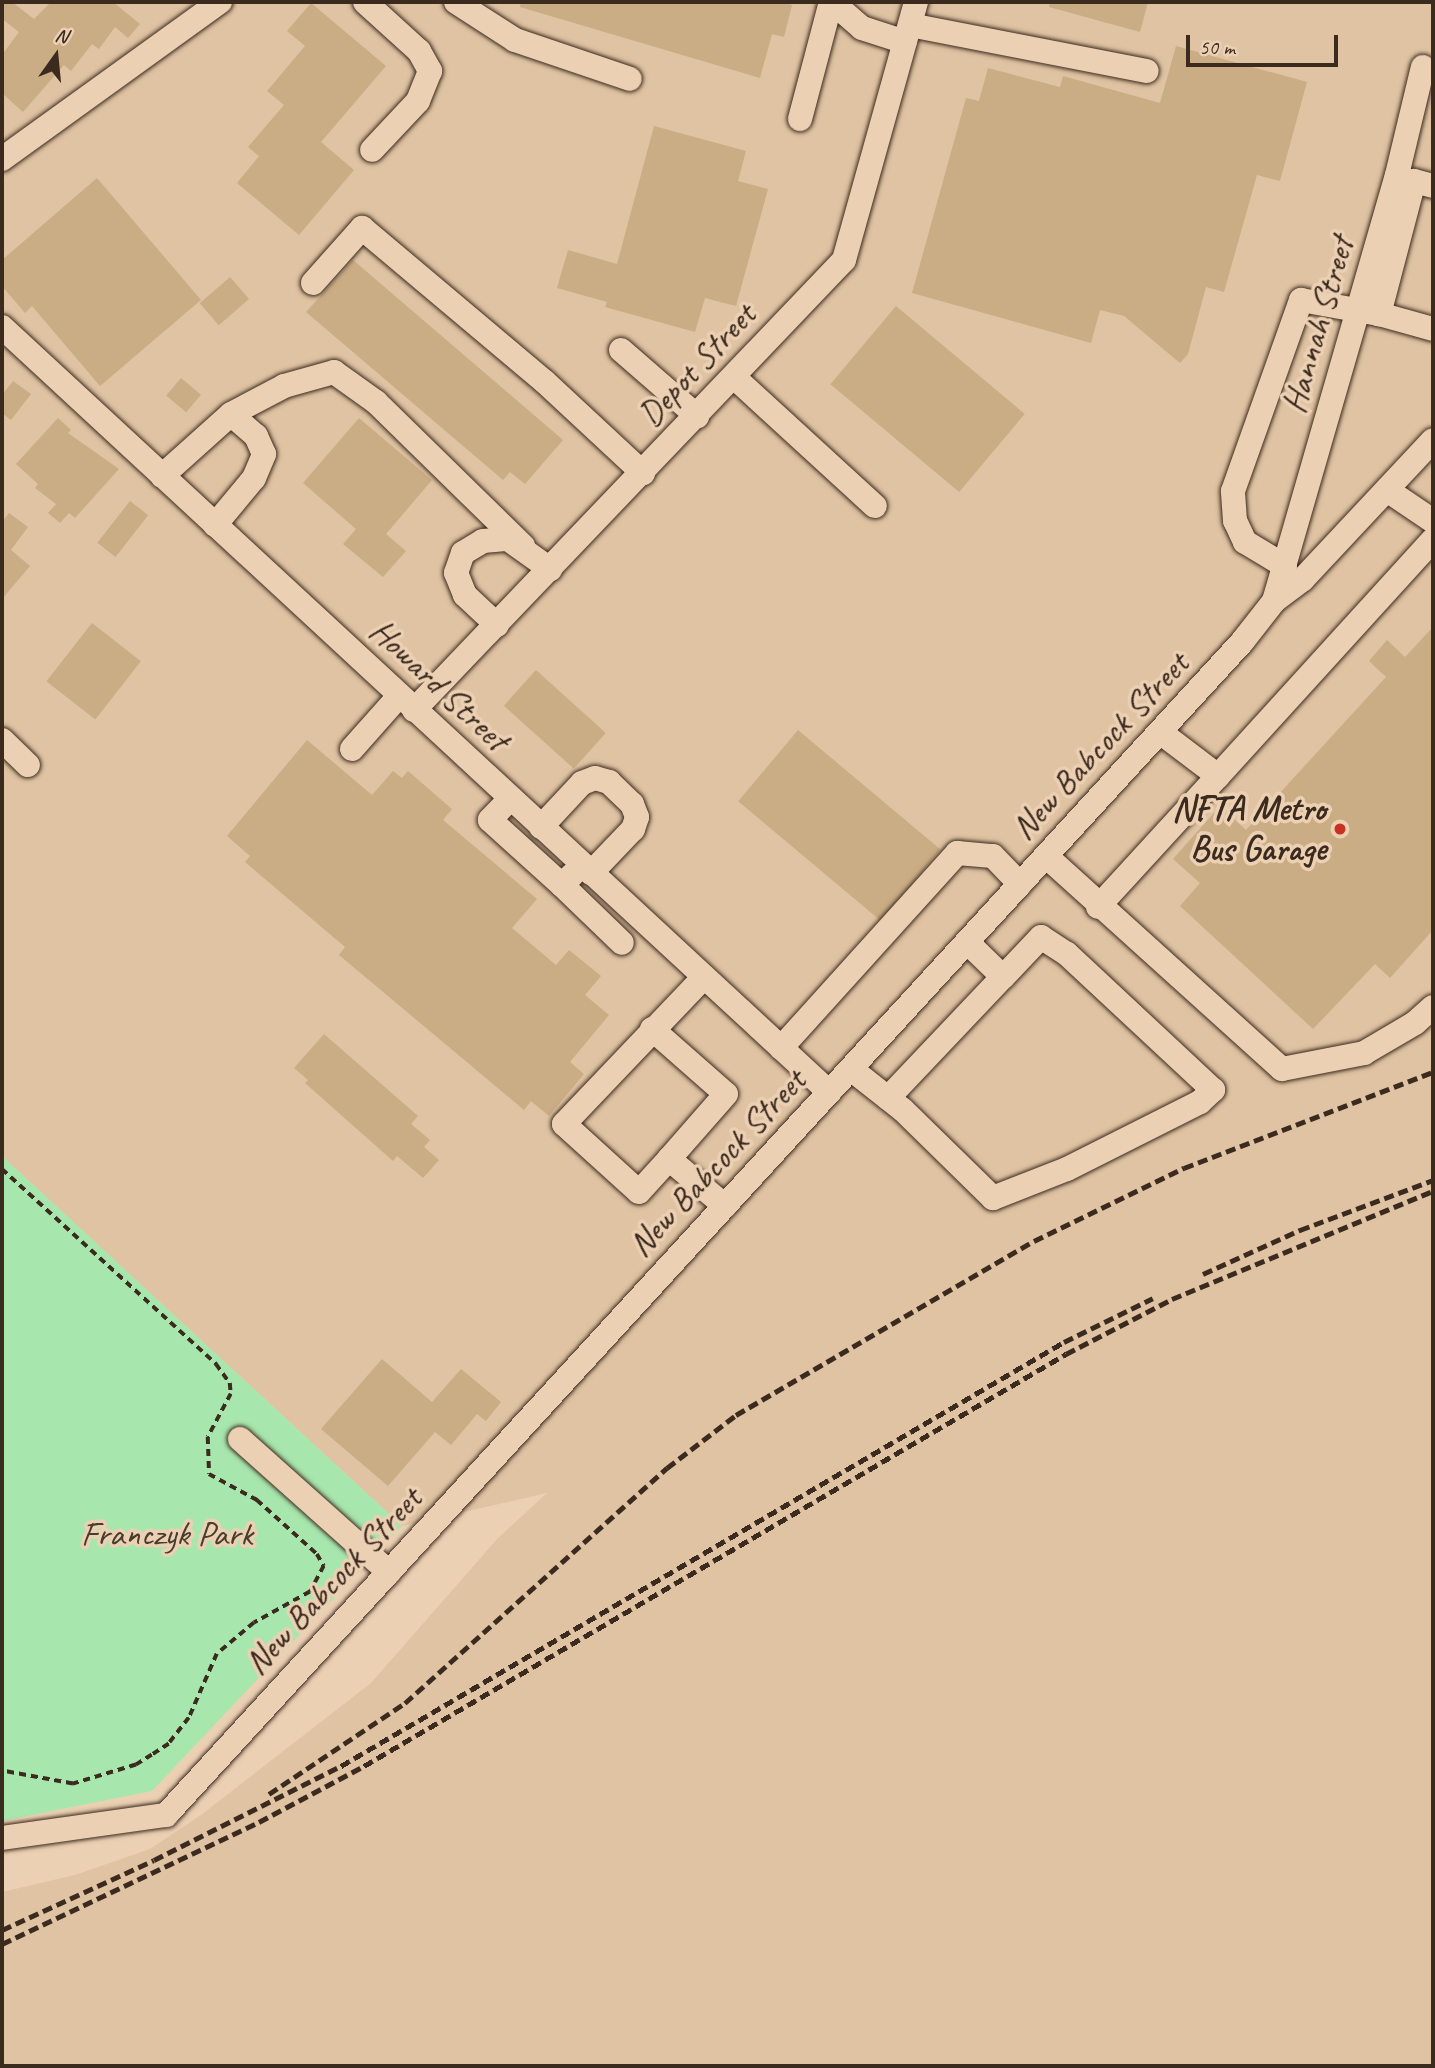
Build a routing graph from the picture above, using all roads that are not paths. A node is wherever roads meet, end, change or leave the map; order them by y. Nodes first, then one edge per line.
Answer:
1 (220, 2) edge
2 (365, 2) edge
3 (456, 2) edge
4 (831, 2) edge
5 (910, 23) edge
6 (1423, 67) dead end
7 (1147, 71) dead end
8 (630, 79) dead end
9 (800, 119) dead end
10 (372, 150) dead end
11 (2, 159) edge
12 (1415, 181) edge
13 (313, 284) dead end
14 (1369, 312) junction
15 (2, 327) edge
16 (1433, 329) edge
17 (621, 350) dead end
18 (734, 377) junction
19 (231, 414) junction
20 (697, 416) junction
21 (1433, 440) edge
22 (643, 473) junction
23 (162, 476) junction
24 (1387, 490) junction
25 (875, 506) dead end
26 (1433, 521) edge
27 (215, 525) junction
28 (1433, 540) edge
29 (523, 546) junction
30 (1285, 566) junction
31 (550, 569) junction
32 (1274, 601) junction
33 (496, 625) junction
34 (407, 703) junction
35 (1160, 732) junction
36 (2, 740) edge
37 (352, 749) dead end
38 (28, 765) dead end
39 (1218, 776) junction
40 (510, 799) junction
41 (541, 827) junction
42 (1046, 856) junction
43 (587, 869) junction
44 (1020, 884) junction
45 (562, 885) junction
46 (1098, 907) junction
47 (967, 942) junction
48 (622, 943) dead end
49 (704, 977) junction
50 (1003, 977) junction
51 (1433, 1007) edge
52 (652, 1029) junction
53 (781, 1048) junction
54 (851, 1069) junction
55 (829, 1092) junction
56 (888, 1098) junction
57 (670, 1159) junction
58 (725, 1206) junction
59 (240, 1439) dead end
60 (389, 1572) junction
61 (2, 1838) edge

1 - 11 street
2 - 10 street
3 - 8 street
4 - 5 street
4 - 9 street
5 - 7 street
5 - 18 street, Depot Street
6 - 12 street, Hannah Street
12 - 14 street, Hannah Street
13 - 22 street
14 - 16 street
14 - 30 street, Hannah Street
14 - 30 street
15 - 23 street, Howard Street
17 - 20 street
18 - 20 street, Depot Street
18 - 25 street
19 - 23 street
19 - 27 street
19 - 29 street
20 - 22 street, Depot Street
21 - 24 street, New Babcock Street
22 - 31 street, Depot Street
23 - 27 street, Howard Street
24 - 26 street
24 - 32 street, New Babcock Street
27 - 34 street, Howard Street
28 - 39 street
29 - 31 street
29 - 33 street
30 - 32 street, Hannah Street
31 - 33 street, Depot Street
32 - 35 street, New Babcock Street
33 - 34 street, Depot Street
34 - 37 street, Depot Street
34 - 40 street, Howard Street
35 - 39 street
35 - 42 street, New Babcock Street
36 - 38 street
39 - 46 street
40 - 41 street, Howard Street
40 - 45 street
41 - 43 street, Howard Street
41 - 43 street
42 - 44 street, New Babcock Street
42 - 46 street
43 - 45 street
43 - 49 street, Howard Street
44 - 47 street, New Babcock Street
44 - 53 street
45 - 48 street
46 - 51 street
47 - 50 street
47 - 54 street, New Babcock Street
49 - 52 street
49 - 53 street, Howard Street
50 - 56 street
50 - 56 street
52 - 57 street
52 - 57 street
53 - 55 street, Howard Street
54 - 55 street, New Babcock Street
54 - 56 street
55 - 58 street, New Babcock Street
57 - 58 street
58 - 60 street, New Babcock Street
59 - 60 street
60 - 61 street, New Babcock Street

